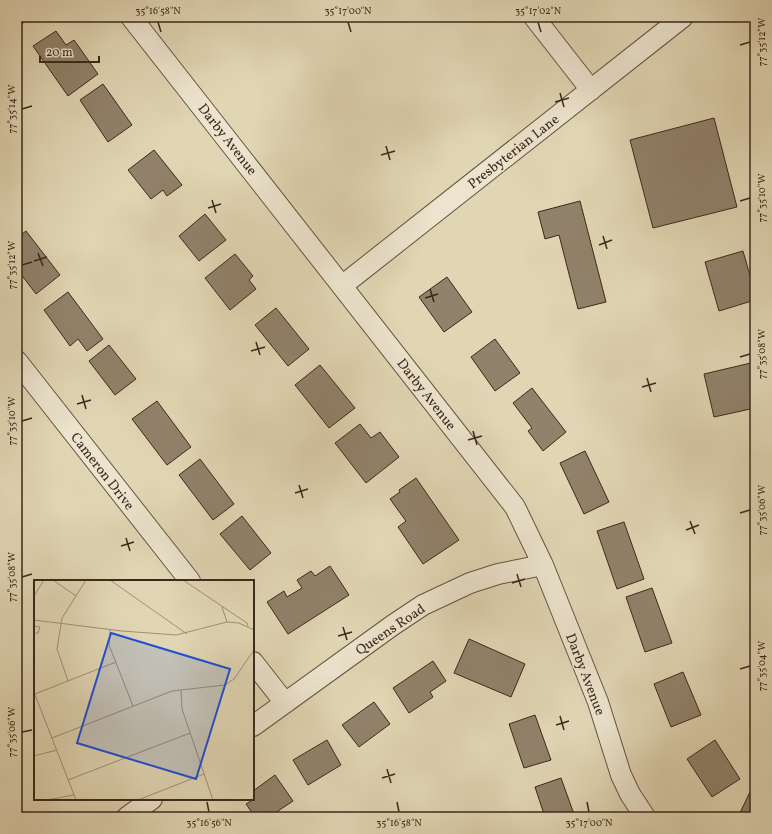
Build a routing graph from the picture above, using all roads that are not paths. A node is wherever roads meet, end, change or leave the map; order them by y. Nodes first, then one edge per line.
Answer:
1 (131, 17) edge
2 (534, 17) edge
3 (683, 17) edge
4 (591, 90) junction
5 (342, 285) junction
6 (17, 361) edge
7 (543, 565) junction
8 (189, 580) edge
9 (254, 663) edge
10 (285, 703) junction
11 (254, 725) edge
12 (151, 800) edge
13 (128, 817) edge
14 (645, 817) edge

1 - 5 street, Darby Avenue
2 - 4 street
3 - 4 street, Presbyterian Lane
4 - 5 street, Presbyterian Lane
5 - 7 street, Darby Avenue
6 - 8 street, Cameron Drive
7 - 10 street, Queens Road
7 - 14 street, Darby Avenue
9 - 10 street
10 - 11 street, Queens Road
12 - 13 street

